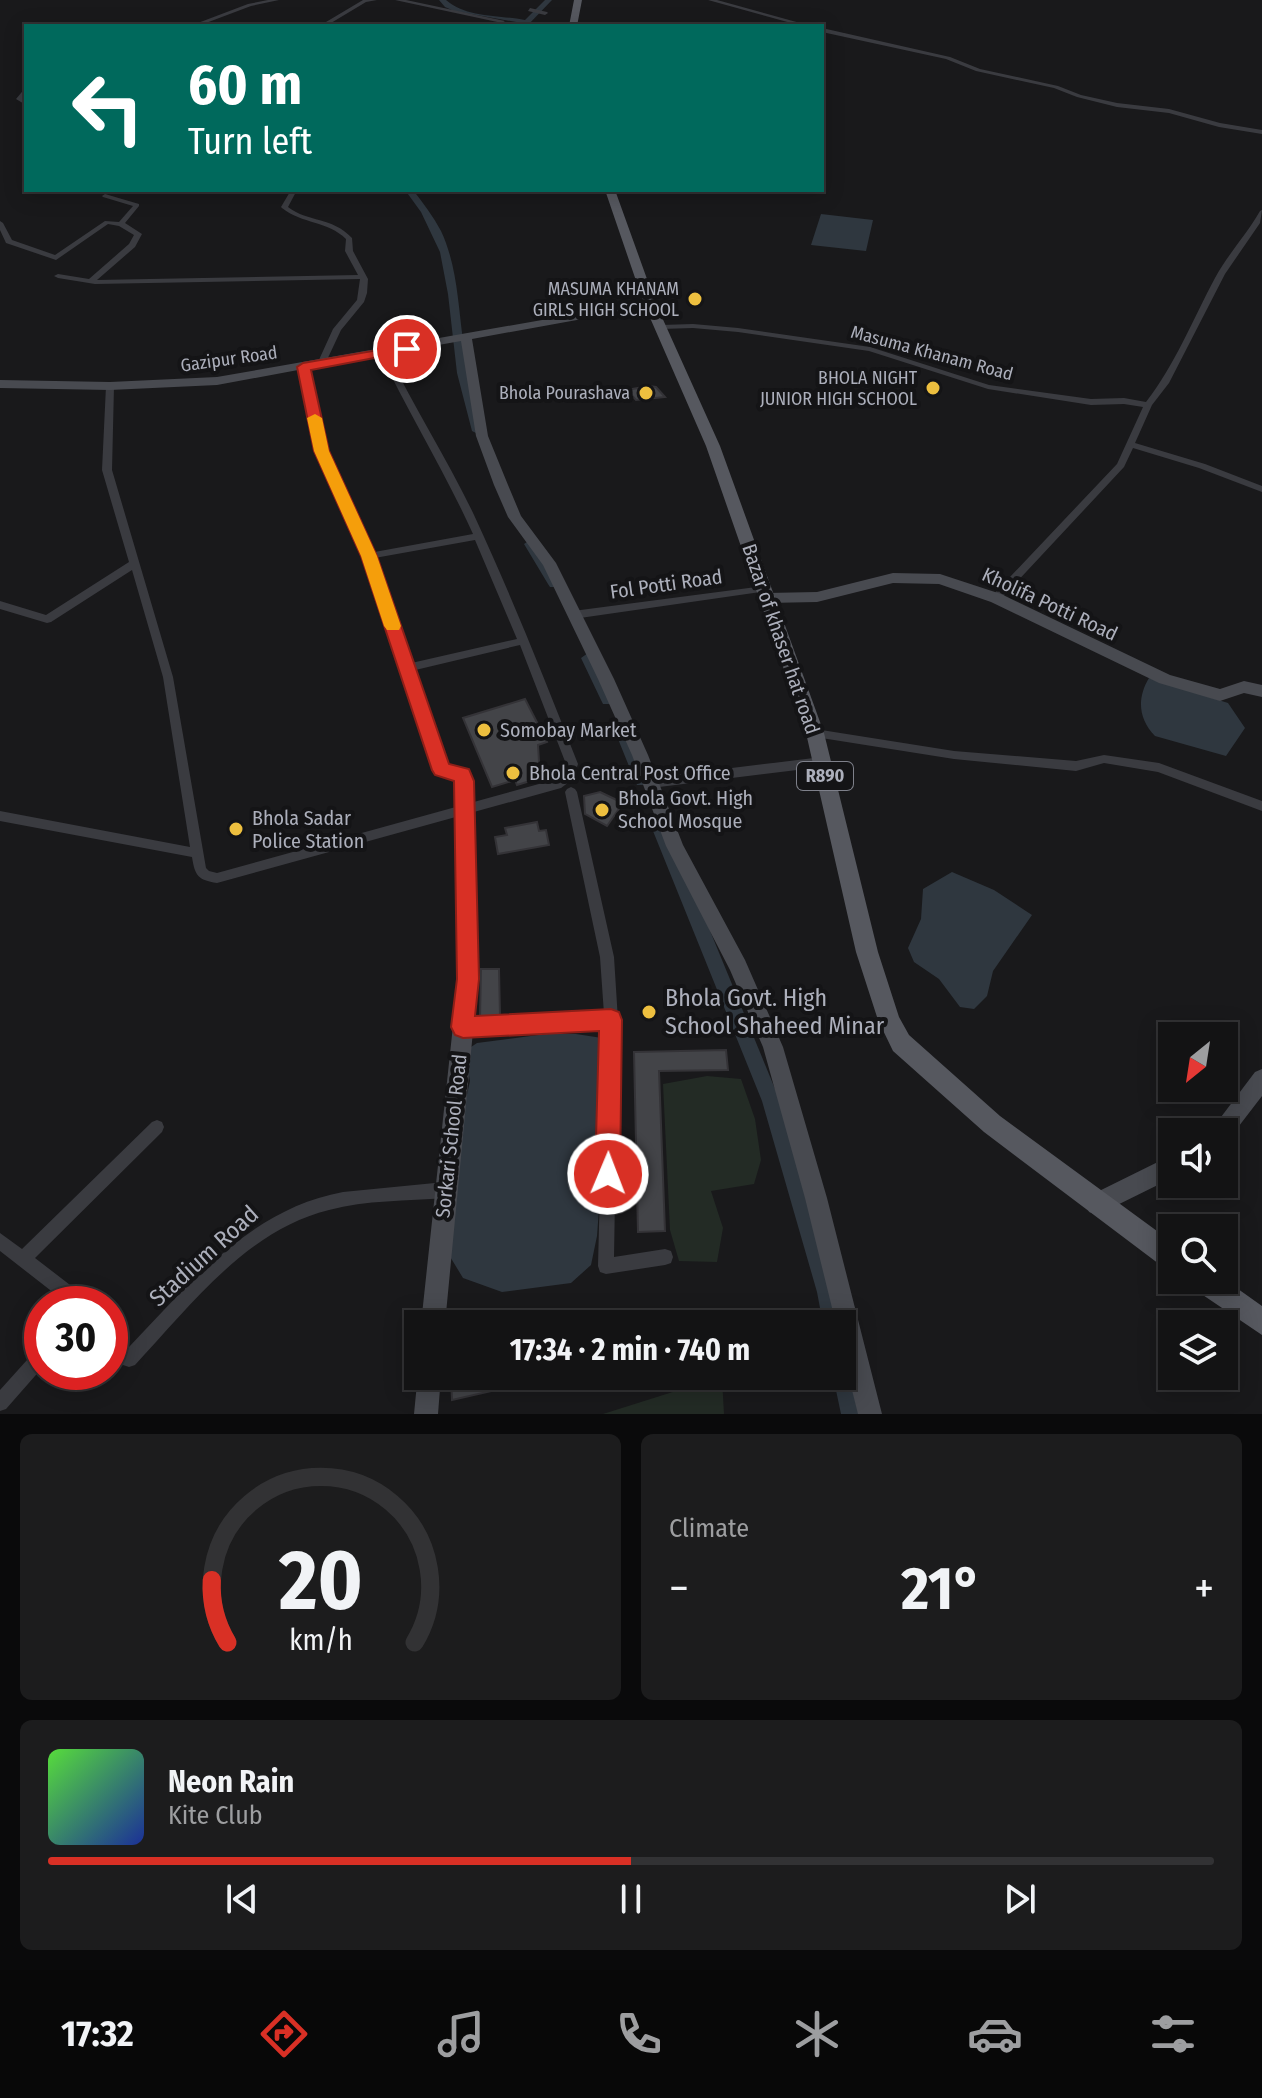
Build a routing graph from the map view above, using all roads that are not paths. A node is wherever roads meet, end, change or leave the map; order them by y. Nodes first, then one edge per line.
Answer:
1 (276, 0) edge
2 (364, 0) edge
3 (374, 0) edge
4 (398, 0) edge
5 (578, 0) edge
6 (711, 0) edge
7 (448, 2) edge
8 (470, 10) dead end
9 (530, 10) dead end
10 (545, 13) dead end
11 (502, 21) dead end
12 (329, 22) dead end
13 (198, 24) edge
14 (573, 24) edge
15 (801, 24) edge
16 (824, 30) edge
17 (1262, 132) edge
18 (293, 192) edge
19 (611, 192) edge
20 (105, 196) dead end
21 (1262, 212) edge
22 (0, 223) edge
23 (121, 224) junction
24 (58, 276) dead end
25 (363, 277) junction
26 (91, 281) junction
27 (650, 304) junction
28 (661, 327) junction
29 (466, 336) junction
30 (384, 353) junction
31 (322, 362) junction
32 (303, 367) junction
33 (0, 384) edge
34 (110, 386) junction
35 (1148, 405) junction
36 (1132, 445) junction
37 (1262, 489) edge
38 (478, 536) junction
39 (369, 556) junction
40 (134, 564) junction
41 (766, 594) junction
42 (996, 598) junction
43 (0, 605) edge
44 (573, 615) junction
45 (523, 641) junction
46 (407, 668) junction
47 (1262, 691) edge
48 (815, 733) junction
49 (822, 762) junction
50 (651, 783) junction
51 (571, 792) dead end
52 (1262, 806) edge
53 (464, 808) junction
54 (0, 816) edge
55 (197, 853) junction
56 (611, 1020) junction
57 (463, 1027) junction
58 (1262, 1079) edge
59 (1233, 1118) edge
60 (157, 1127) dead end
61 (1158, 1173) edge
62 (445, 1190) junction
63 (1097, 1204) junction
64 (0, 1241) edge
65 (1158, 1248) edge
66 (665, 1257) dead end
67 (23, 1259) junction
68 (58, 1286) edge
69 (1223, 1294) edge
70 (434, 1310) edge
71 (1262, 1322) edge
72 (128, 1358) edge
73 (24, 1376) edge
74 (428, 1390) edge
75 (0, 1403) edge
76 (426, 1414) edge
77 (870, 1414) edge

1 - 13 street
2 - 3 street
2 - 12 street
4 - 11 street
5 - 14 main road
6 - 15 street
7 - 8 street
9 - 10 street
16 - 17 street
18 - 25 street
19 - 27 main road, Bazar of khaser hat road / R890
20 - 23 street
21 - 35 street
22 - 23 street
23 - 26 street
24 - 26 street
25 - 26 street
25 - 31 street
27 - 28 main road, Bazar of khaser hat road / R890
27 - 29 street, Gazipur Road
28 - 35 street, Masuma Khanam Road
28 - 41 main road, Bazar of khaser hat road / R890
29 - 30 street, Gazipur Road
29 - 44 street
30 - 31 street, Gazipur Road
30 - 38 street
31 - 32 street, Gazipur Road
32 - 34 street, Gazipur Road
32 - 39 street, Sorkari School Road
33 - 34 street, Gazipur Road
34 - 40 street
35 - 36 street
36 - 37 street
36 - 42 street
38 - 39 street
38 - 45 street
39 - 46 street, Sorkari School Road
40 - 43 street
40 - 55 street
41 - 42 street, Kholifa Potti Road
41 - 44 street, Fol Potti Road
41 - 48 main road, Bazar of khaser hat road / R890
42 - 47 street, Kholifa Potti Road
44 - 50 street
45 - 46 street
45 - 53 street
46 - 53 street, Sorkari School Road
48 - 49 main road, Bazar of khaser hat road / R890
48 - 52 street
49 - 50 street
49 - 63 main road, Bazar of khaser hat road / R890
50 - 77 street
51 - 56 street
53 - 55 street
53 - 57 street, Sorkari School Road
54 - 55 street
56 - 57 street
56 - 66 street
57 - 62 street, Sorkari School Road
58 - 59 street
60 - 67 street
61 - 63 street
62 - 70 street, Sorkari School Road
62 - 72 street, Stadium Road
63 - 65 main road, Bazar of khaser hat road / R890
64 - 67 street
67 - 68 street
69 - 71 main road
73 - 75 street
74 - 76 street

